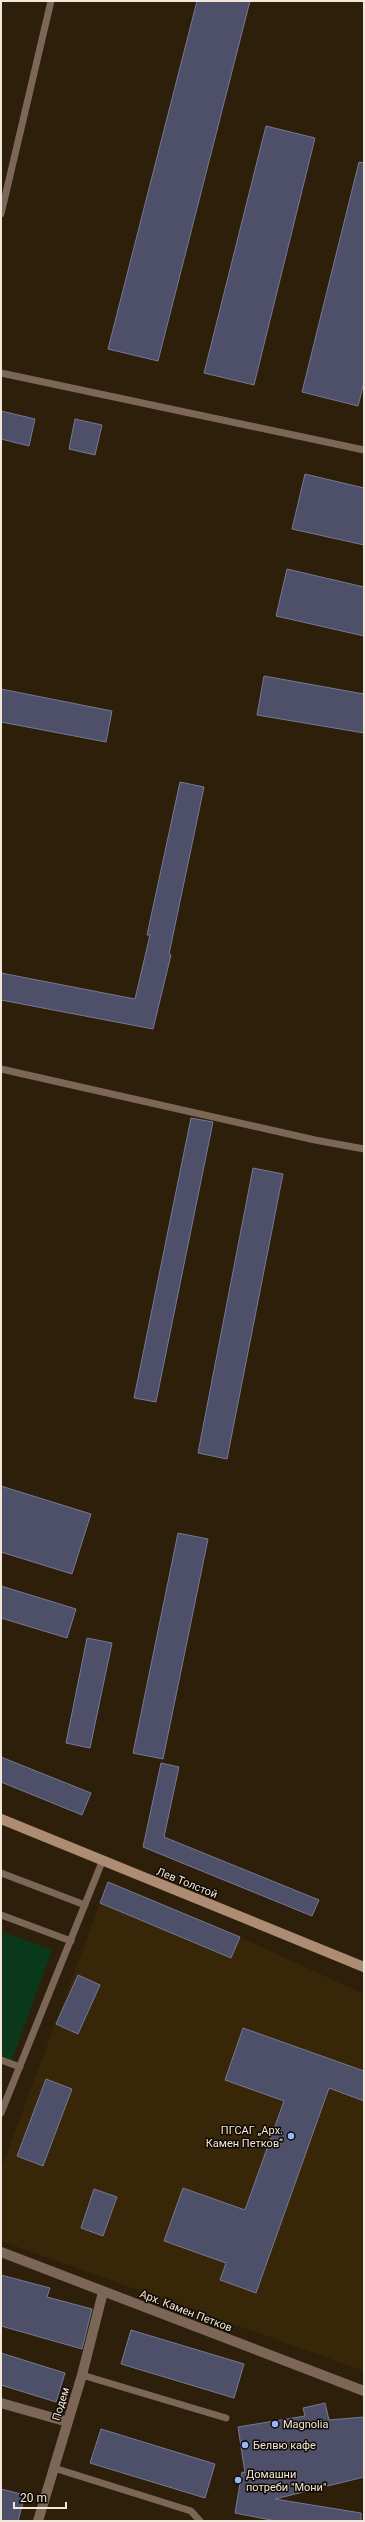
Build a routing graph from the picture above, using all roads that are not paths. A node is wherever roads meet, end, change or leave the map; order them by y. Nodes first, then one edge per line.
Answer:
1 (51, 1) edge
2 (1, 214) edge
3 (1, 373) edge
4 (364, 450) edge
5 (1, 1069) edge
6 (364, 1149) edge
7 (1, 1819) edge
8 (102, 1862) junction
9 (1, 1873) edge
10 (85, 1905) junction
11 (1, 1915) edge
12 (71, 1941) junction
13 (364, 1967) edge
14 (1, 2060) edge
15 (20, 2067) junction
16 (1, 2113) edge
17 (1, 2252) edge
18 (103, 2292) junction
19 (82, 2375) junction
20 (364, 2391) edge
21 (1, 2403) edge
22 (226, 2418) dead end
23 (68, 2422) junction
24 (54, 2468) junction
25 (38, 2521) edge
26 (200, 2521) edge

1 - 2 lane
3 - 4 lane
5 - 6 lane
7 - 8 street, Лев Толстой
8 - 10 lane
8 - 13 street, Лев Толстой
9 - 10 lane
10 - 12 lane
11 - 12 lane
12 - 15 lane
14 - 15 lane
15 - 16 lane
17 - 18 street, Арх. Камен Петков
18 - 19 street, Подем
18 - 20 street, Арх. Камен Петков
19 - 22 lane
19 - 23 street, Подем
21 - 23 street
23 - 24 street, Подем
24 - 25 street, Подем
24 - 26 lane

